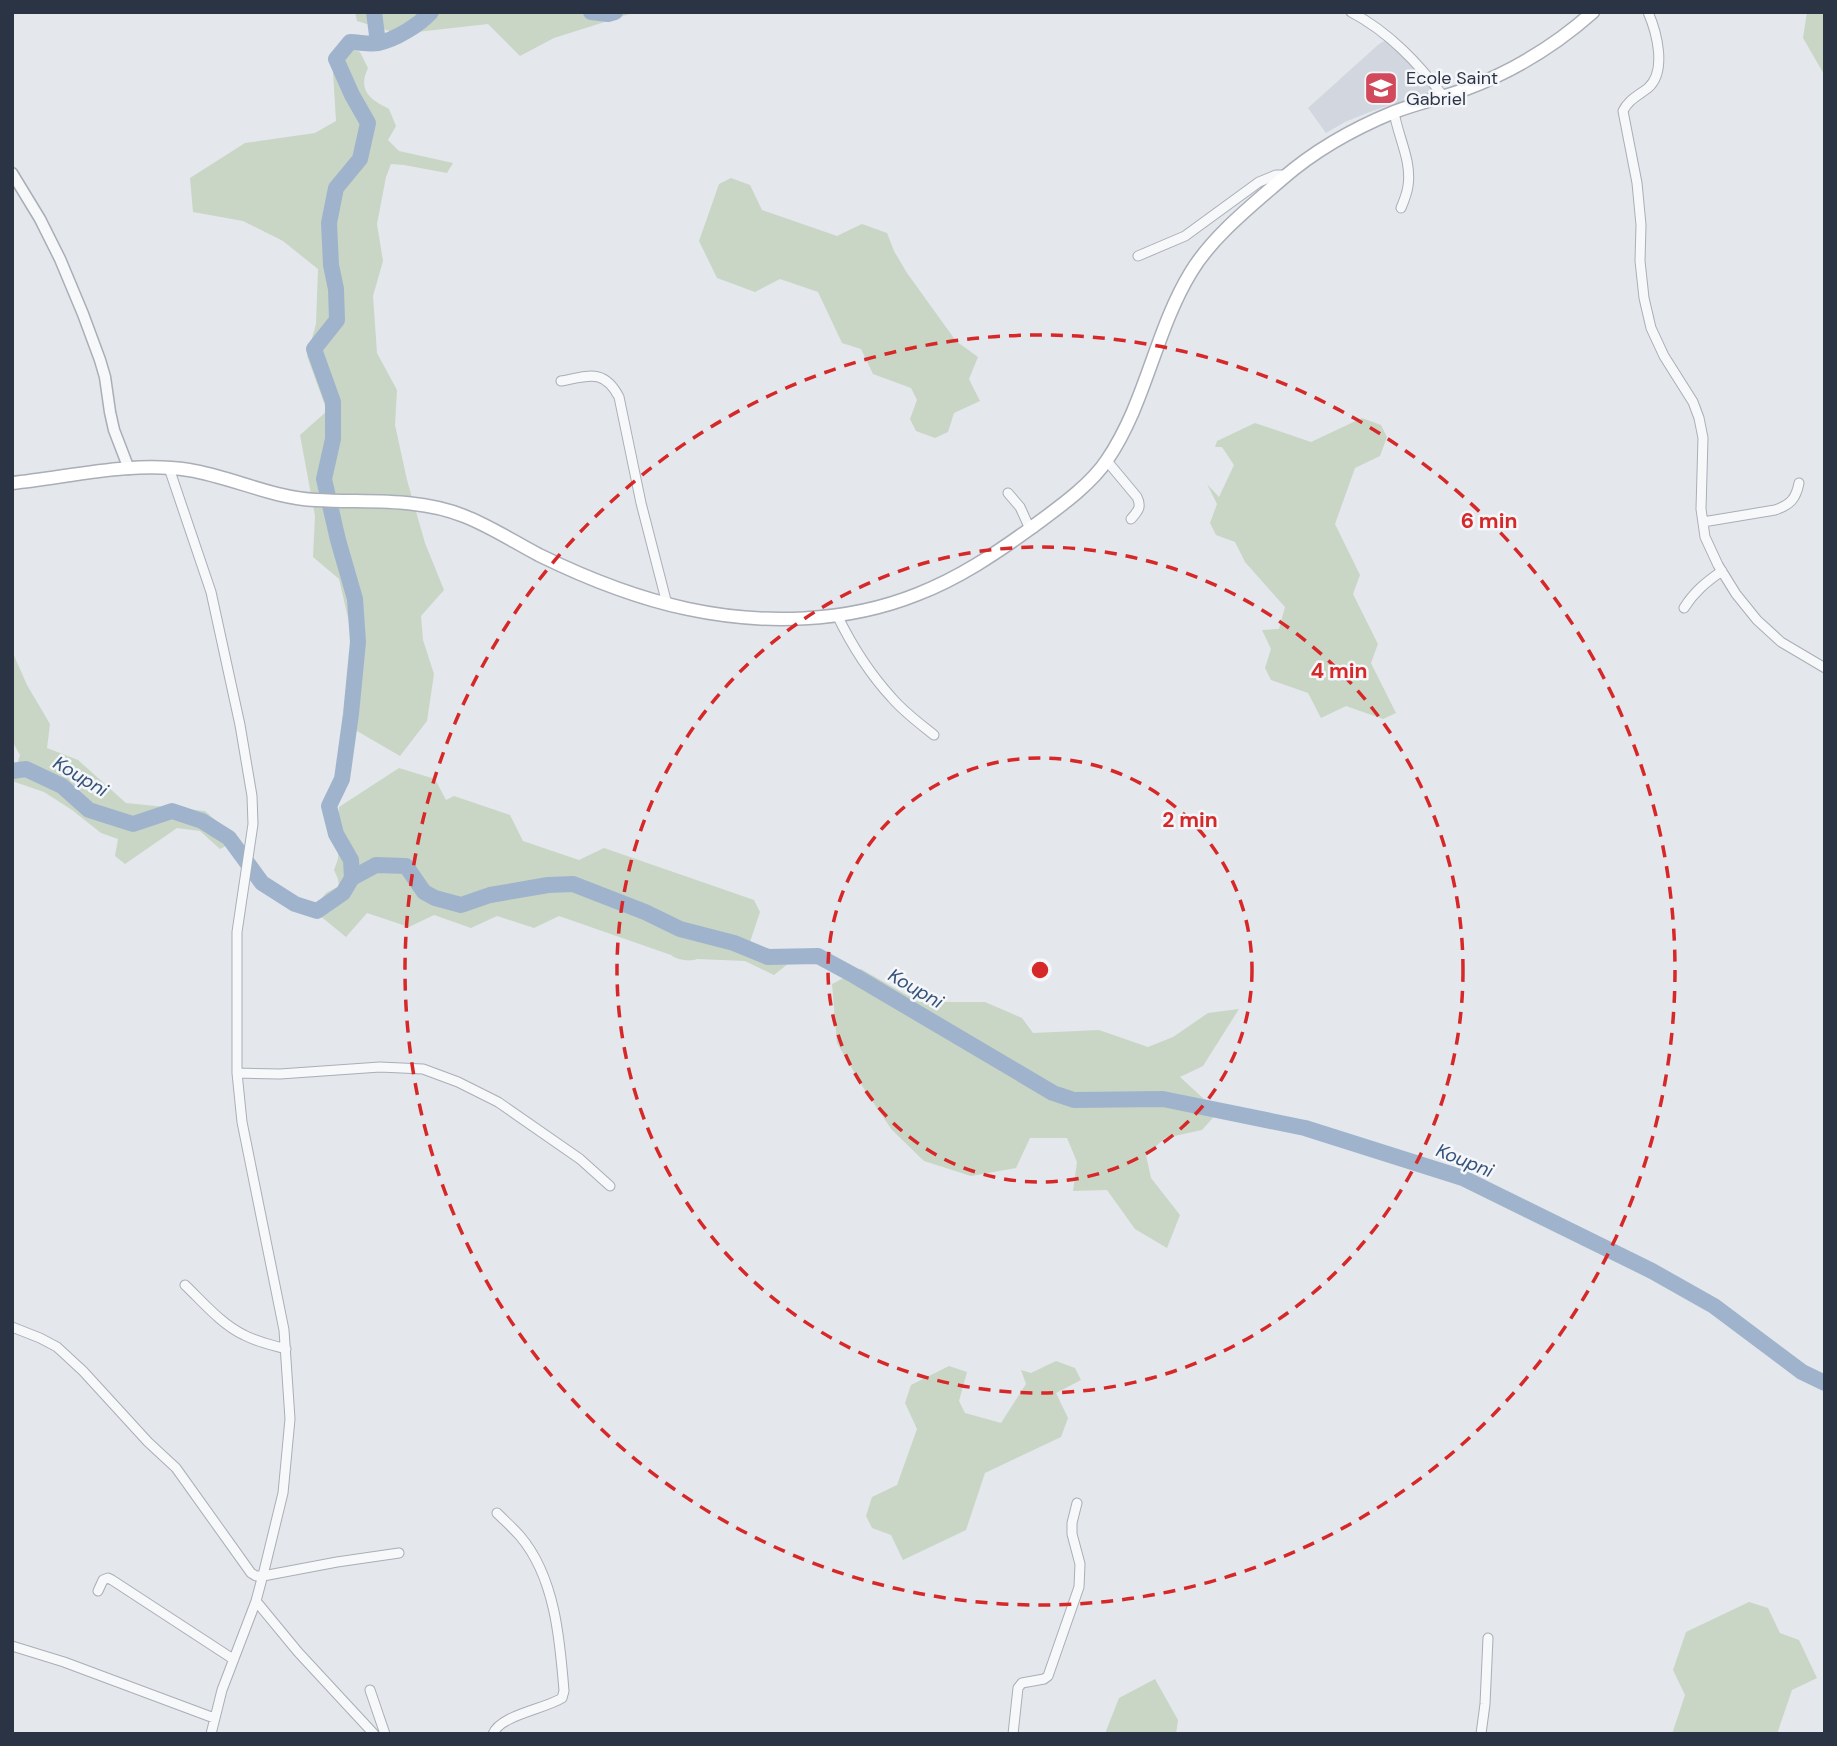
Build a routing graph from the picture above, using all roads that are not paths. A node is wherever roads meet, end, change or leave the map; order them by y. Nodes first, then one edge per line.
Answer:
1 (1351, 12) edge
2 (1593, 12) edge
3 (1647, 12) edge
4 (1444, 97) junction
5 (1394, 113) junction
6 (12, 173) edge
7 (1287, 175) junction
8 (1401, 208) dead end
9 (1138, 256) dead end
10 (561, 381) dead end
11 (1107, 461) junction
12 (169, 468) junction
13 (129, 469) junction
14 (12, 483) edge
15 (1799, 483) dead end
16 (1008, 493) dead end
17 (1131, 519) dead end
18 (1703, 522) junction
19 (1030, 529) junction
20 (1722, 571) junction
21 (667, 604) junction
22 (1684, 608) dead end
23 (837, 615) junction
24 (1825, 668) edge
25 (934, 735) dead end
26 (237, 1073) junction
27 (610, 1186) dead end
28 (185, 1285) dead end
29 (12, 1327) edge
30 (286, 1349) junction
31 (1077, 1503) dead end
32 (497, 1513) dead end
33 (400, 1553) dead end
34 (263, 1576) junction
35 (97, 1591) dead end
36 (256, 1601) junction
37 (1488, 1638) dead end
38 (12, 1647) edge
39 (233, 1659) junction
40 (370, 1690) dead end
41 (214, 1718) junction
42 (211, 1734) edge
43 (374, 1734) edge
44 (385, 1734) edge
45 (492, 1734) edge
46 (1013, 1734) edge
47 (1481, 1734) edge

1 - 4 street
2 - 4 main road
3 - 18 street
4 - 5 main road
5 - 7 main road
5 - 8 street
6 - 13 street
7 - 9 street
7 - 11 main road
10 - 21 street
11 - 17 street
11 - 19 main road
12 - 13 main road
12 - 21 main road
12 - 26 street
13 - 14 main road
15 - 18 street
16 - 19 street
18 - 20 street
19 - 23 main road
20 - 22 street
20 - 24 street
21 - 23 main road
23 - 25 street
26 - 27 street
26 - 30 street
28 - 30 street
29 - 34 street
30 - 34 street
31 - 46 street
32 - 45 street
33 - 34 street
34 - 36 street
35 - 39 street
36 - 39 street
36 - 43 street
37 - 47 street
38 - 41 street
39 - 41 street
40 - 44 street
41 - 42 street

